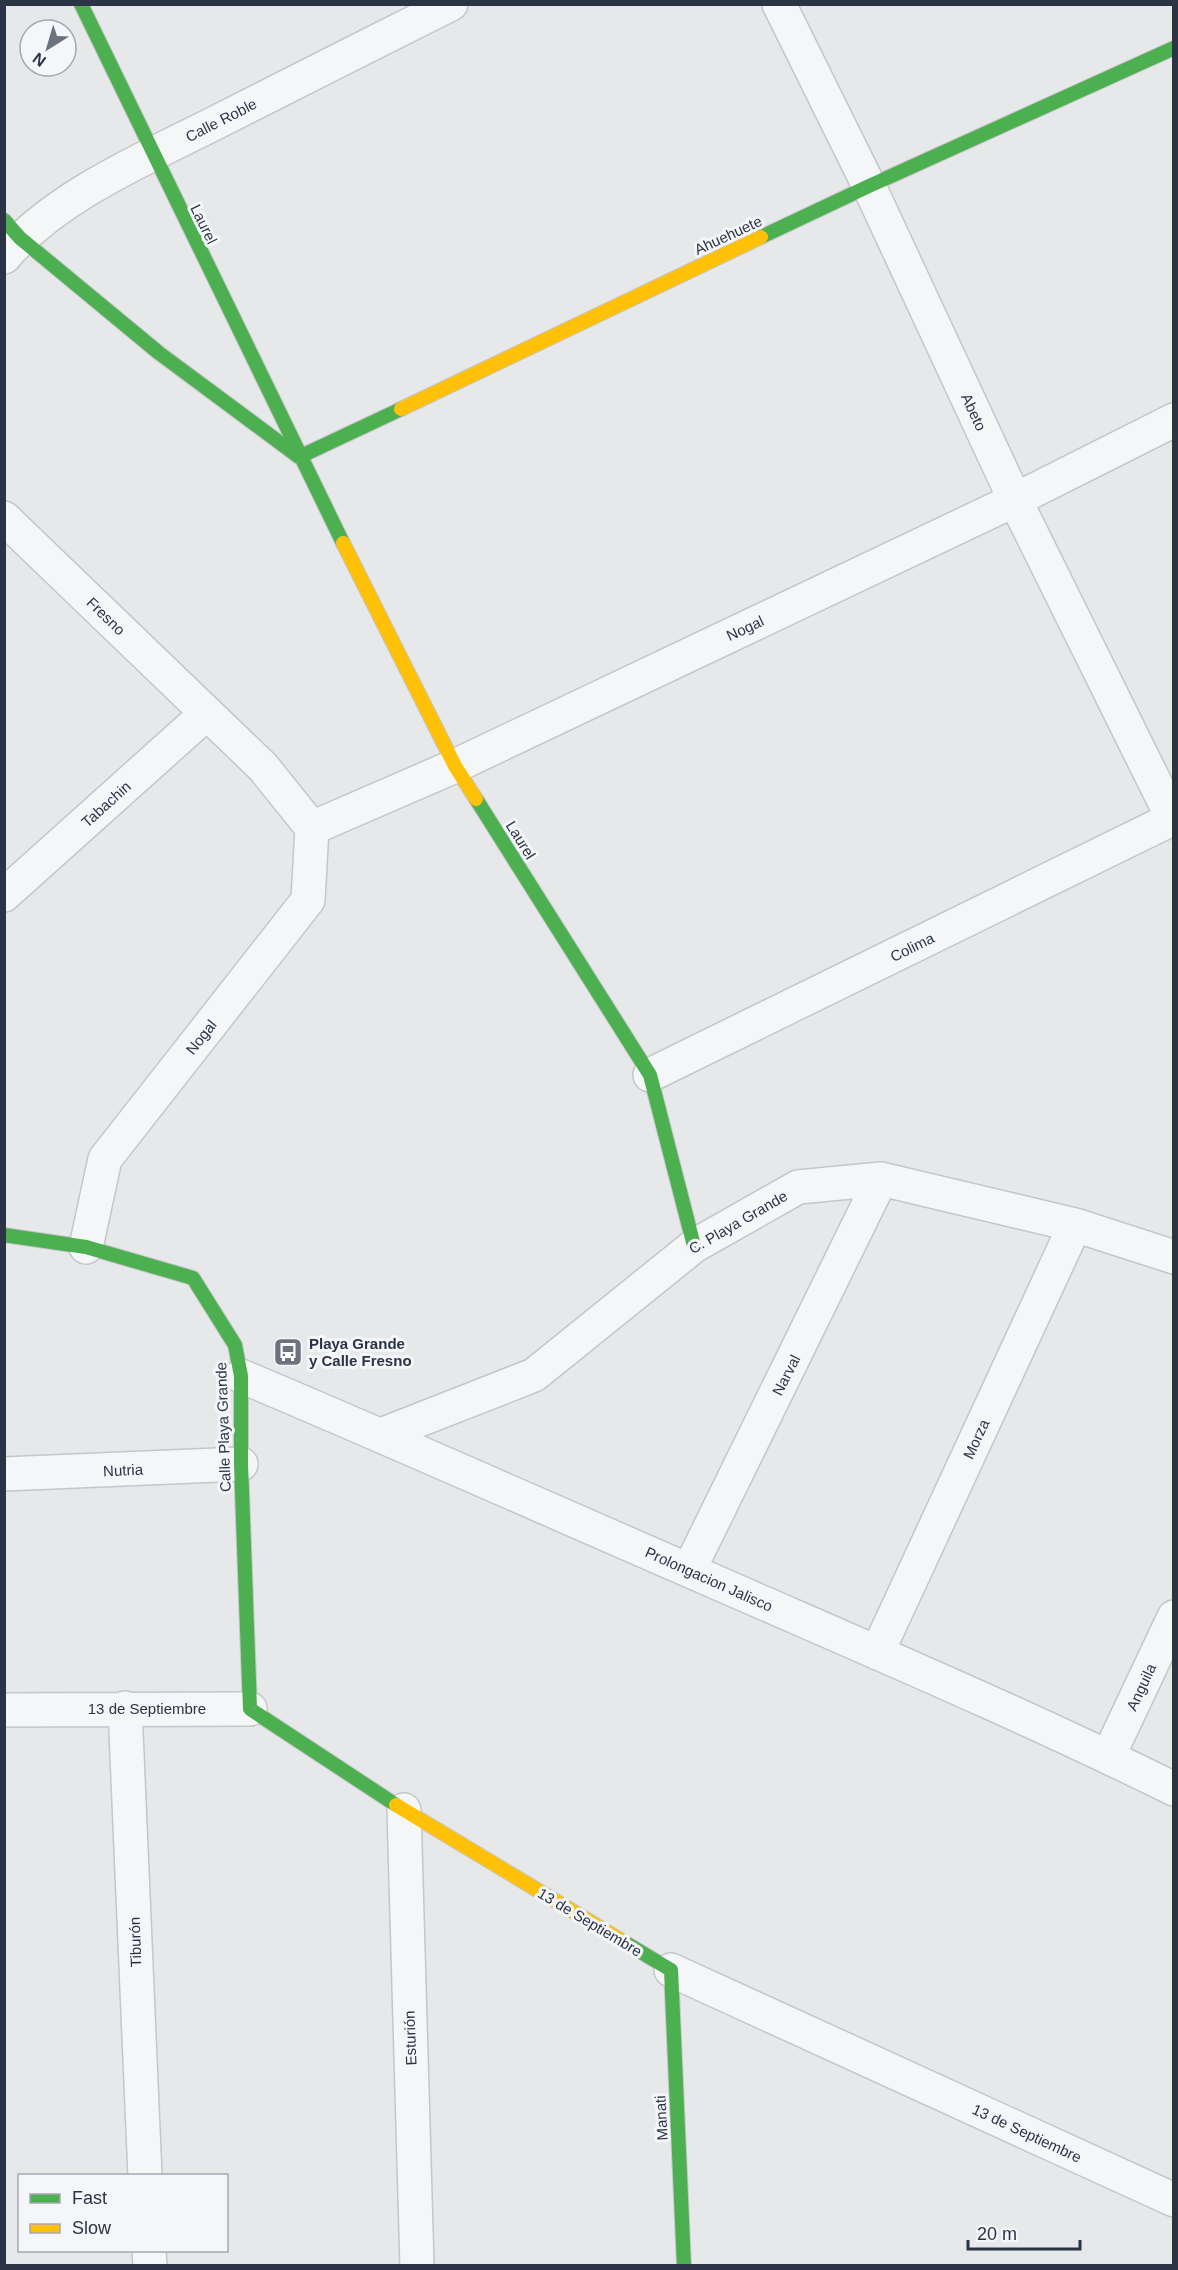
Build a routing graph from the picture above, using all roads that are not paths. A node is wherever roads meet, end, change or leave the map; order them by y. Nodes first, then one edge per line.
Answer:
1 (81, 4) edge
2 (451, 4) edge
3 (779, 4) edge
4 (1173, 48) edge
5 (152, 155) junction
6 (869, 186) junction
7 (10, 238) edge
8 (1173, 420) edge
9 (299, 457) junction
10 (1016, 500) junction
11 (4, 518) edge
12 (207, 713) junction
13 (455, 766) junction
14 (1173, 820) edge
15 (312, 828) junction
16 (4, 895) edge
17 (650, 1075) junction
18 (882, 1179) junction
19 (1075, 1225) junction
20 (4, 1235) edge
21 (694, 1246) junction
22 (86, 1247) junction
23 (1173, 1257) edge
24 (241, 1376) junction
25 (381, 1435) junction
26 (241, 1464) junction
27 (4, 1474) edge
28 (689, 1570) junction
29 (1173, 1617) edge
30 (877, 1653) junction
31 (125, 1708) junction
32 (250, 1708) junction
33 (4, 1710) edge
34 (1108, 1757) junction
35 (1173, 1789) edge
36 (404, 1810) junction
37 (671, 1970) junction
38 (145, 2174) edge
39 (1173, 2200) edge
40 (417, 2265) edge
41 (684, 2265) edge

1 - 5 street, Laurel
2 - 5 street, Calle Roble
3 - 6 street, Abeto
4 - 6 street, Ahuehuete
5 - 7 street, Calle Roble
5 - 9 street, Laurel
6 - 9 street, Ahuehuete
6 - 10 street, Abeto
7 - 9 street, Laurel
8 - 10 street, Nogal
9 - 13 street, Laurel
10 - 13 street, Nogal
10 - 14 street, Abeto
11 - 12 street, Fresno
12 - 15 street
12 - 16 street, Tabachin
13 - 15 street, Nogal
13 - 17 street, Laurel
14 - 17 street, Colima
15 - 22 street, Nogal
17 - 21 street, Laurel
18 - 19 street, C. Playa Grande
18 - 21 street, C. Playa Grande
18 - 28 street, Narval
19 - 23 street, C. Playa Grande
19 - 30 street, Morza
20 - 22 street, Calle Playa Grande
21 - 25 street, C. Playa Grande
22 - 24 street, Calle Playa Grande
24 - 25 street, Prolongacion Jalisco
24 - 26 street, Calle Playa Grande
25 - 28 street, Prolongacion Jalisco
26 - 27 street, Nutria
26 - 32 street, Calle Playa Grande
28 - 30 street, Prolongacion Jalisco
29 - 34 street, Anguila
30 - 34 street, Prolongacion Jalisco
31 - 32 street, 13 de Septiembre
31 - 33 street, 13 de Septiembre
31 - 38 street, Tiburón
32 - 36 street, 13 de Septiembre
34 - 35 street, Prolongacion Jalisco
36 - 37 street, 13 de Septiembre
36 - 40 street, Esturión
37 - 39 street, 13 de Septiembre
37 - 41 street, Manati

